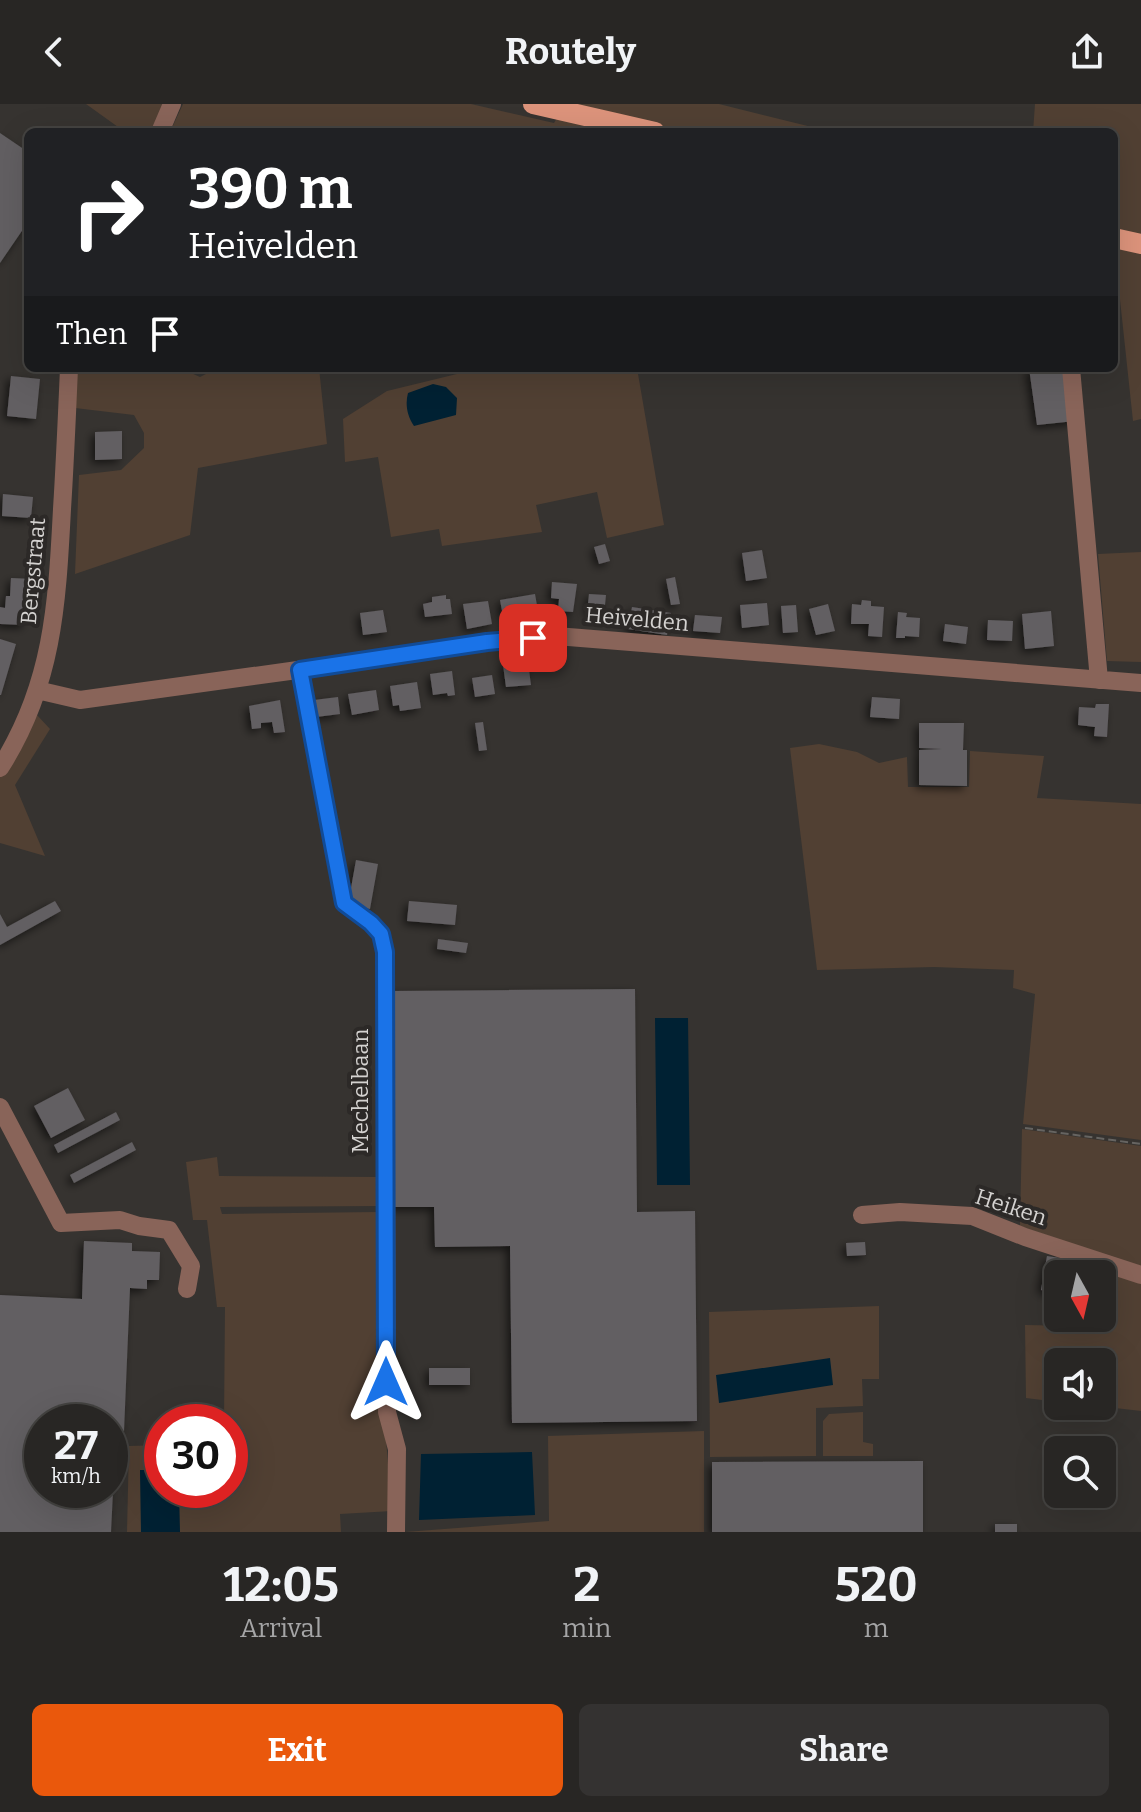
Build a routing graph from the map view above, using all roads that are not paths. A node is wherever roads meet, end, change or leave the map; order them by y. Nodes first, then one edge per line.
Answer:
1 (172, 104) edge
2 (533, 104) edge
3 (162, 128) edge
4 (638, 128) edge
5 (1118, 239) edge
6 (1141, 244) edge
7 (69, 372) edge
8 (1071, 372) edge
9 (300, 670) junction
10 (1099, 680) junction
11 (1141, 683) edge
12 (37, 690) junction
13 (0, 768) edge
14 (0, 1107) edge
15 (862, 1215) dead end
16 (1141, 1275) edge
17 (187, 1289) dead end
18 (396, 1532) edge

1 - 3 street
2 - 4 main road
5 - 6 main road
7 - 12 street, Bergstraat
8 - 10 street
9 - 10 street, Heivelden
9 - 12 street, Heivelden
9 - 18 street, Mechelbaan
10 - 11 street, Heivelden
12 - 13 street, Bergstraat
14 - 17 street
15 - 16 street, Heiken

